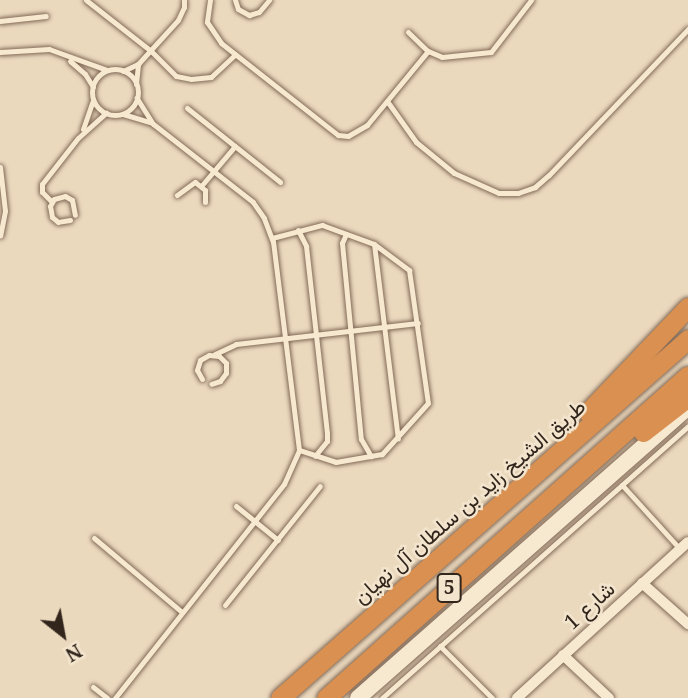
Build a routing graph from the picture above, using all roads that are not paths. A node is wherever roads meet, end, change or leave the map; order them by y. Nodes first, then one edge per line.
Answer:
1 (86, 0) edge
2 (184, 0) edge
3 (210, 0) edge
4 (235, 0) edge
5 (269, 0) edge
6 (531, 0) edge
7 (46, 16) dead end
8 (0, 21) edge
9 (688, 29) edge
10 (408, 32) dead end
11 (151, 51) junction
12 (428, 51) junction
13 (0, 52) edge
14 (235, 55) junction
15 (65, 56) junction
16 (138, 64) junction
17 (107, 71) junction
18 (123, 71) junction
19 (136, 84) junction
20 (93, 87) junction
21 (137, 98) junction
22 (93, 100) junction
23 (387, 101) junction
24 (187, 108) dead end
25 (106, 113) junction
26 (121, 114) junction
27 (153, 124) junction
28 (78, 138) junction
29 (235, 146) junction
30 (0, 167) edge
31 (214, 172) junction
32 (280, 182) dead end
33 (202, 185) junction
34 (177, 195) dead end
35 (51, 202) junction
36 (205, 202) dead end
37 (75, 215) dead end
38 (70, 220) dead end
39 (298, 230) junction
40 (346, 234) junction
41 (0, 236) edge
42 (272, 238) junction
43 (374, 244) junction
44 (688, 307) edge
45 (418, 323) junction
46 (383, 327) junction
47 (351, 330) junction
48 (315, 334) junction
49 (285, 337) junction
50 (688, 339) edge
51 (215, 354) junction
52 (688, 376) edge
53 (202, 379) dead end
54 (211, 384) dead end
55 (688, 397) edge
56 (688, 408) edge
57 (688, 426) edge
58 (398, 439) junction
59 (299, 450) junction
60 (315, 456) junction
61 (371, 456) junction
62 (572, 478) junction
63 (521, 485) junction
64 (622, 485) junction
65 (320, 486) dead end
66 (236, 506) dead end
67 (255, 521) junction
68 (94, 538) dead end
69 (278, 540) junction
70 (686, 544) edge
71 (642, 583) junction
72 (225, 605) dead end
73 (182, 612) junction
74 (688, 624) edge
75 (440, 646) junction
76 (563, 655) junction
77 (93, 687) dead end
78 (107, 698) edge
79 (115, 698) edge
80 (280, 698) edge
81 (326, 698) edge
82 (358, 698) edge
83 (382, 698) edge
84 (492, 698) edge
85 (517, 698) edge
86 (609, 698) edge

1 - 11 lane
2 - 11 lane
3 - 14 lane
4 - 5 lane
6 - 12 lane
7 - 8 lane
9 - 23 lane
10 - 12 lane
11 - 14 lane
11 - 16 lane
12 - 23 lane
13 - 15 lane
14 - 23 lane
15 - 17 lane
15 - 20 lane
16 - 18 lane
16 - 19 lane
17 - 18 lane
17 - 20 lane
18 - 19 lane
19 - 21 lane
20 - 22 lane
21 - 26 lane
21 - 27 lane
22 - 25 lane
22 - 28 lane
24 - 29 lane
25 - 26 lane
25 - 28 lane
26 - 27 lane
27 - 31 lane
28 - 35 lane
29 - 31 lane
29 - 32 lane
30 - 41 lane
31 - 33 lane
31 - 42 lane
33 - 34 lane
33 - 36 lane
35 - 37 lane
35 - 38 lane
39 - 40 lane
39 - 42 lane
39 - 48 lane
40 - 43 lane
40 - 47 lane
42 - 49 lane
43 - 45 lane
43 - 46 lane
44 - 63 highway
45 - 46 lane
45 - 58 lane
46 - 47 lane
46 - 58 lane
47 - 48 lane
47 - 61 lane
48 - 49 lane
48 - 60 lane
49 - 51 lane
49 - 59 lane
50 - 63 highway, طريق الشيخ زايد بن سلطان آل نهيان / 5
51 - 53 lane
51 - 54 lane
52 - 62 highway, 5
55 - 62 highway
56 - 82 main road
57 - 64 lane
58 - 61 lane
59 - 60 lane
59 - 67 lane
60 - 61 lane
62 - 81 highway, 5
63 - 80 highway, طريق الشيخ زايد بن سلطان آل نهيان / 5
64 - 70 lane
64 - 75 lane
65 - 69 lane
66 - 67 lane
67 - 69 lane
67 - 73 lane
68 - 73 lane
69 - 72 lane
70 - 71 street, شارع 1
71 - 74 street
71 - 76 street, شارع 1
73 - 79 lane
75 - 83 lane
75 - 84 lane
76 - 85 street, شارع 1
76 - 86 street
77 - 78 lane

